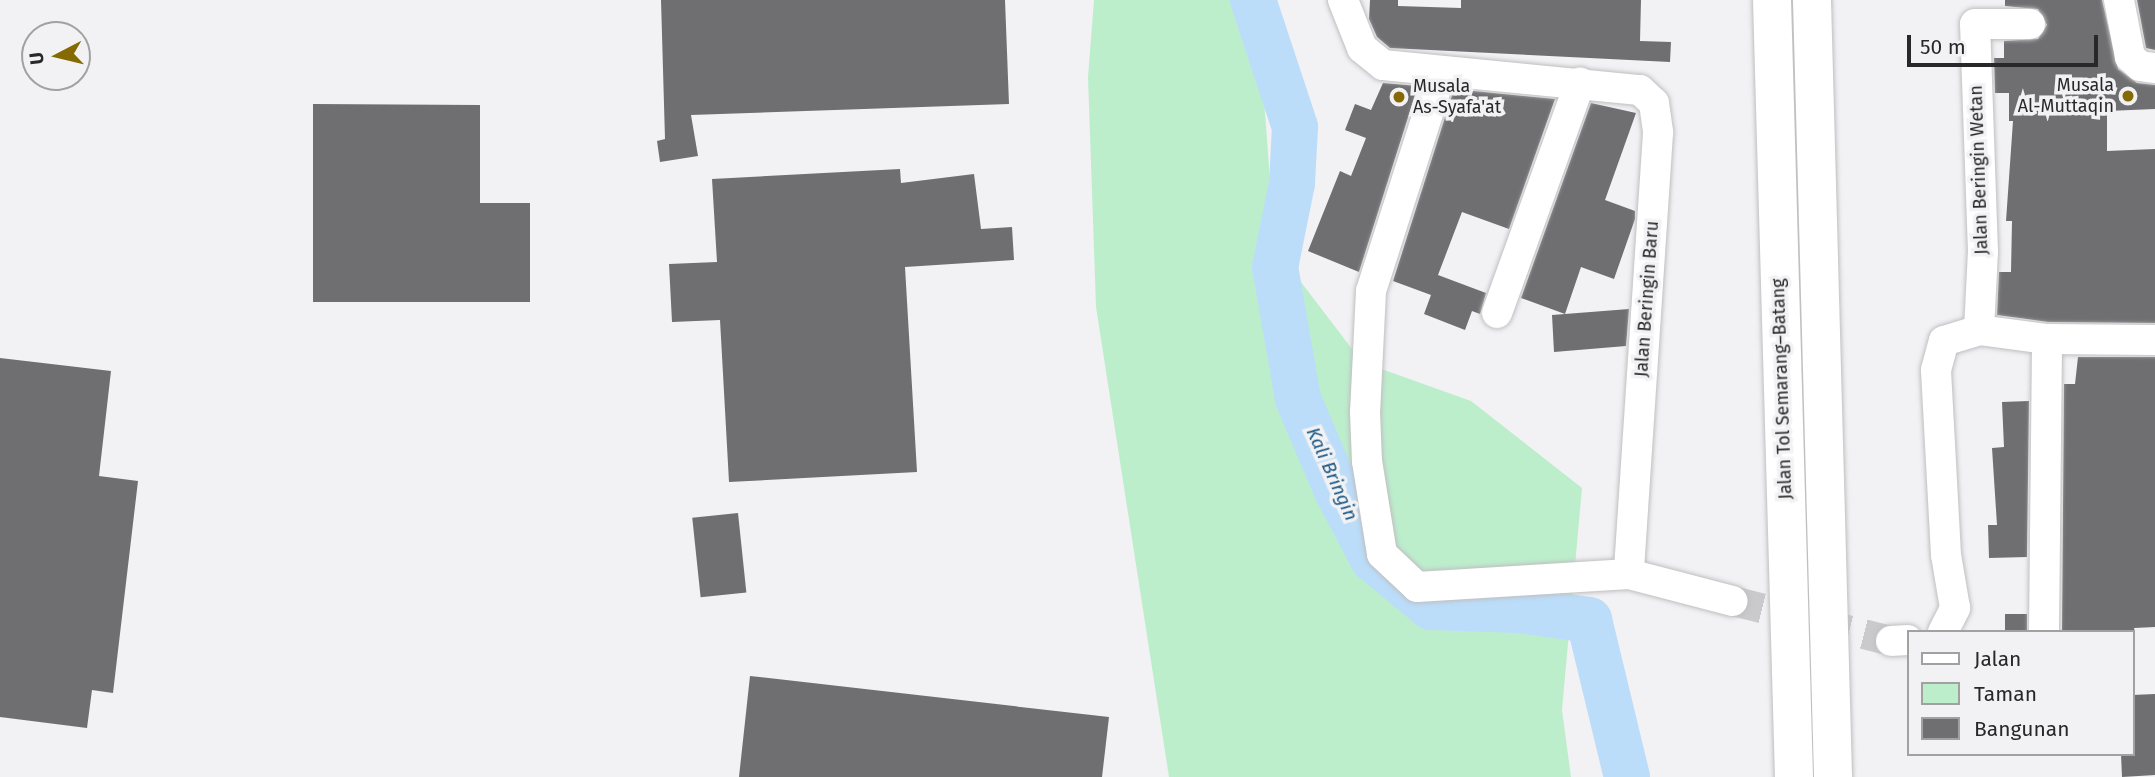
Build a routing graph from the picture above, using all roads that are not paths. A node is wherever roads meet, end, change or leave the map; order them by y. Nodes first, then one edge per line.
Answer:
1 (1343, 0) edge
2 (1772, 0) edge
3 (1812, 0) edge
4 (2119, 0) edge
5 (1973, 12) edge
6 (2030, 24) dead end
7 (2155, 68) edge
8 (1441, 73) junction
9 (1580, 83) junction
10 (1497, 313) dead end
11 (1979, 330) junction
12 (2047, 339) junction
13 (2155, 340) edge
14 (1629, 574) junction
15 (1733, 601) tunnel mouth
16 (1944, 630) edge
17 (2044, 630) edge
18 (1794, 777) edge
19 (1833, 777) edge

1 - 8 street, Jalan Beringin Baru
2 - 18 highway, Jalan Tol Semarang–Batang
3 - 19 highway
4 - 7 street
5 - 6 street, Jalan Beringin Wetan
5 - 11 street, Jalan Beringin Wetan
8 - 9 street, Jalan Beringin Baru
8 - 14 street
9 - 10 street
9 - 14 street, Jalan Beringin Baru
11 - 12 street
11 - 16 street
12 - 13 street
12 - 17 street
14 - 15 street

